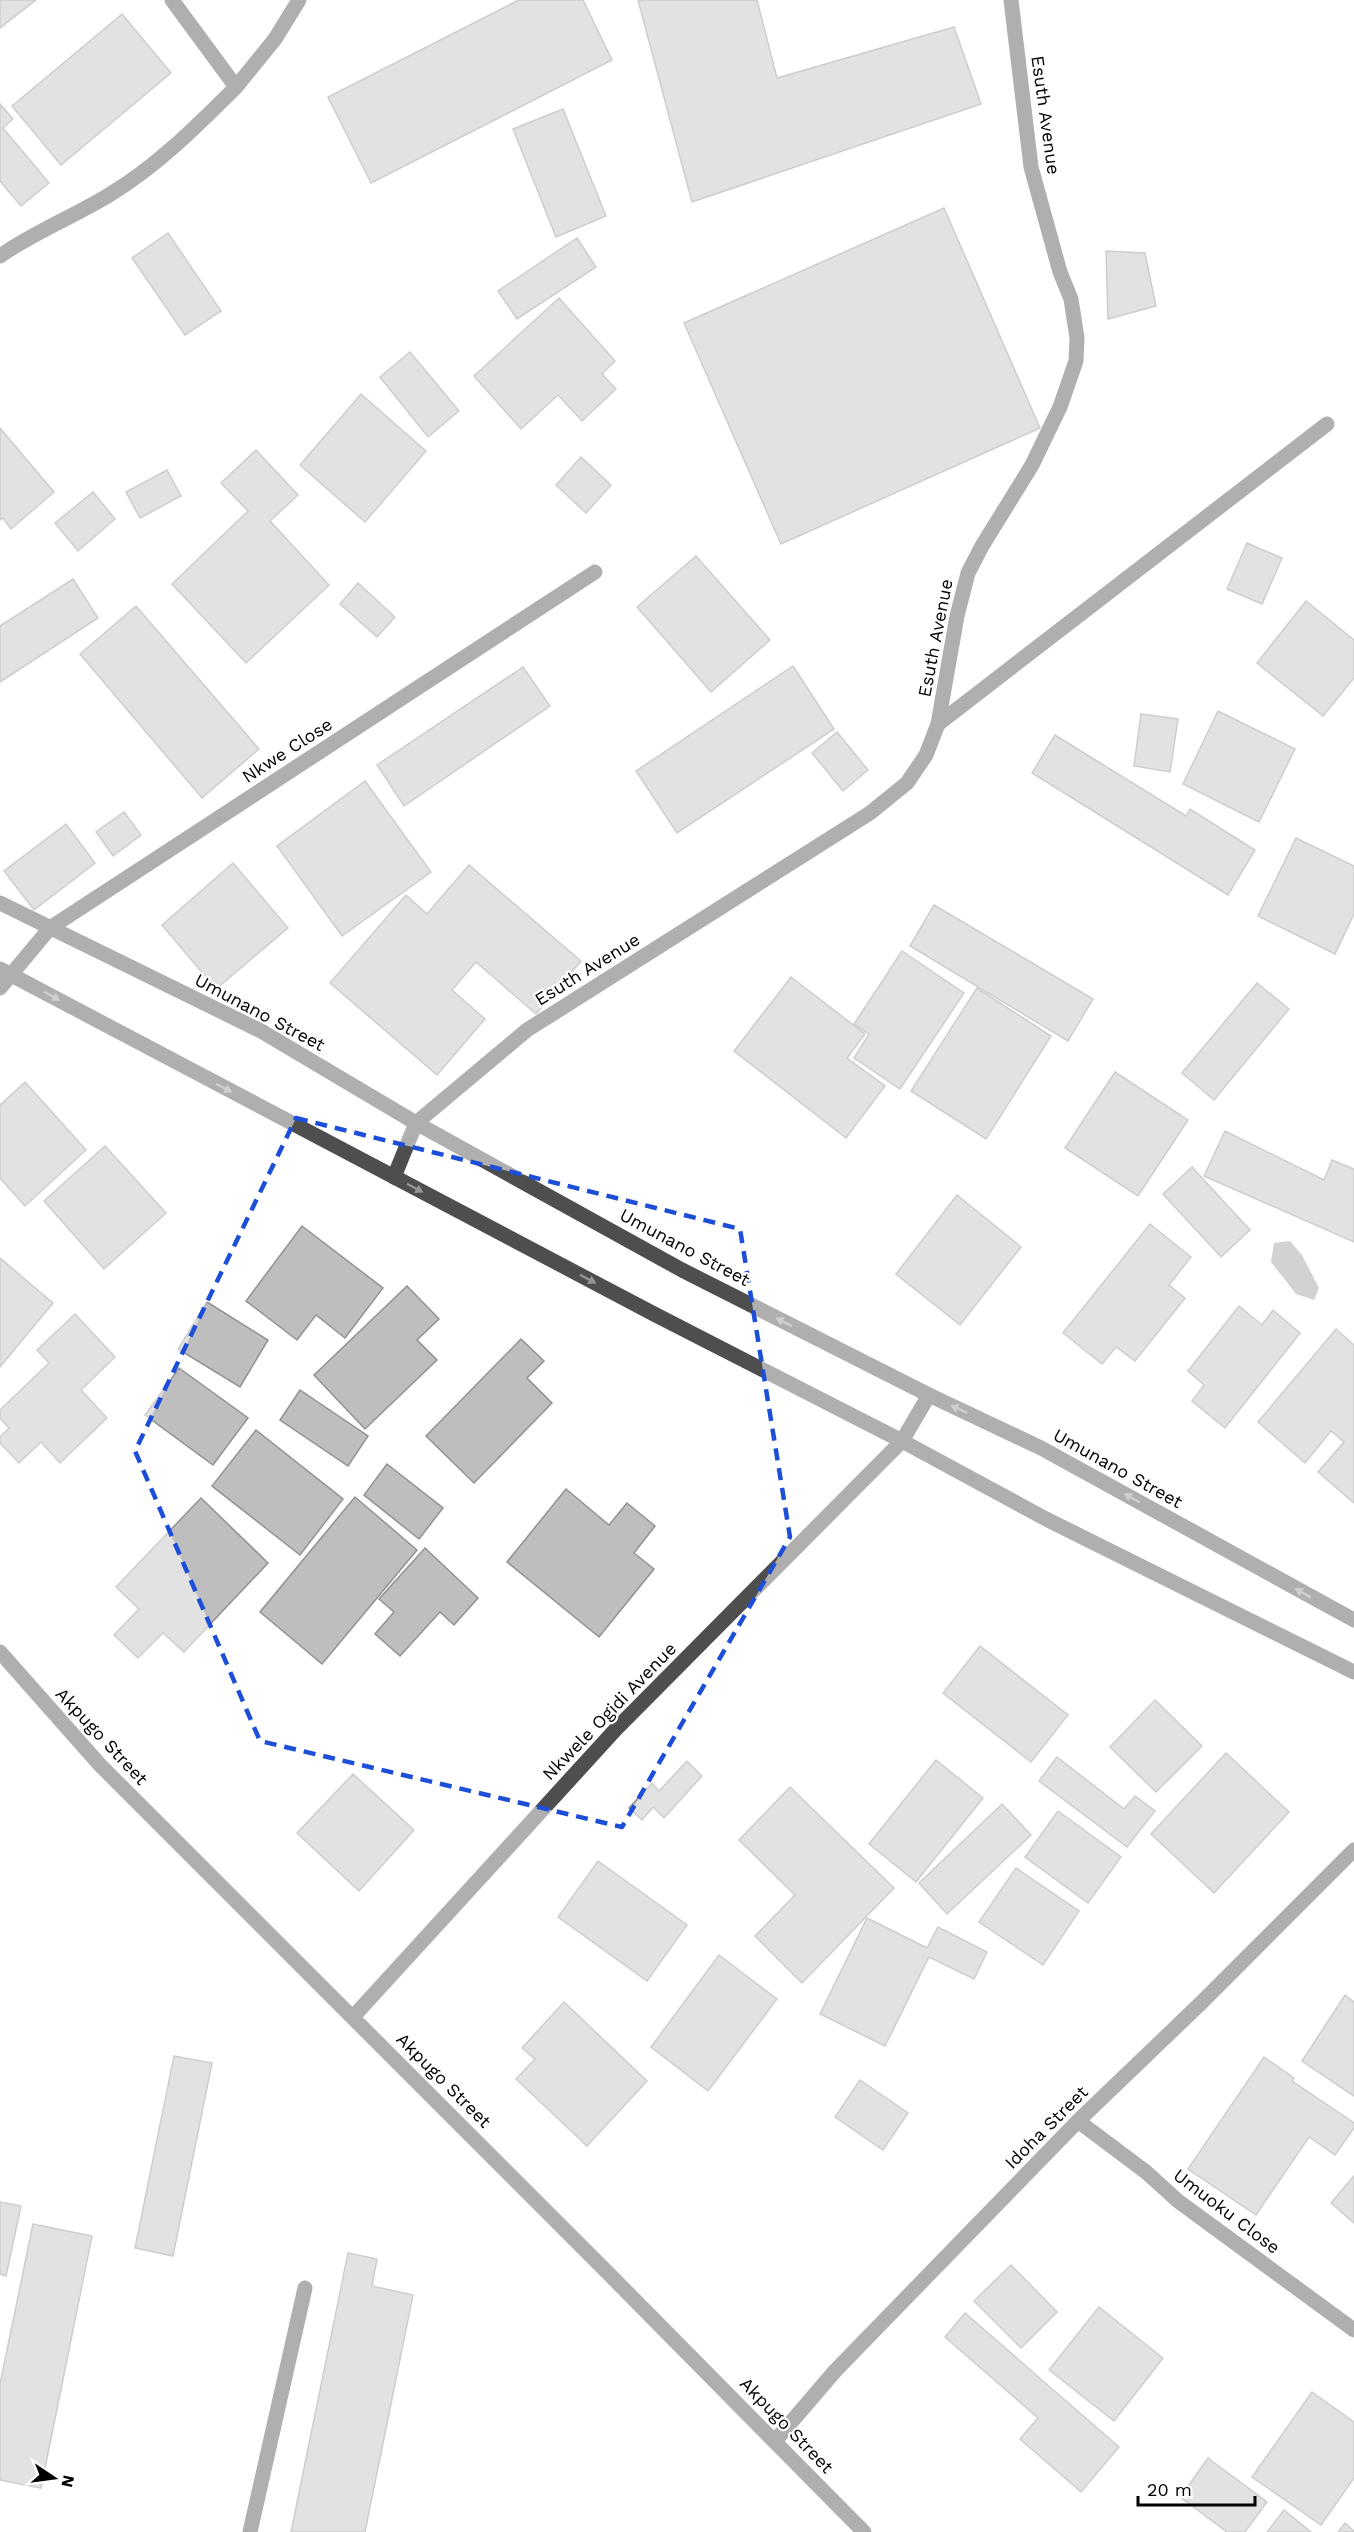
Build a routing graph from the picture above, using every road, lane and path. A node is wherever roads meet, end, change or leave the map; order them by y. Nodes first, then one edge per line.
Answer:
1 (172, 0) edge
2 (299, 0) edge
3 (1011, 0) edge
4 (236, 87) junction
5 (0, 256) edge
6 (1327, 424) dead end
7 (595, 572) dead end
8 (938, 724) junction
9 (0, 903) edge
10 (50, 928) junction
11 (5, 972) edge
12 (0, 988) edge
13 (416, 1123) junction
14 (394, 1177) junction
15 (929, 1395) junction
16 (902, 1441) junction
17 (1354, 1620) edge
18 (0, 1652) edge
19 (1354, 1672) edge
20 (1354, 1850) edge
21 (353, 2017) junction
22 (1078, 2121) junction
23 (305, 2288) dead end
24 (1354, 2330) edge
25 (775, 2441) junction
26 (250, 2532) edge
27 (864, 2532) edge

1 - 4 street
2 - 4 street
3 - 8 street, Esuth Avenue
4 - 5 street
6 - 8 street
7 - 10 street, Nkwe Close
8 - 13 street, Esuth Avenue
9 - 10 street, Umunano Street
10 - 11 street, Nkwe Close
10 - 13 street, Umunano Street
11 - 12 street, Nkwe Close
11 -> 14 street
13 - 14 street
15 -> 13 street, Umunano Street
14 -> 16 street
15 - 16 street, Nkwele Ogidi Avenue
17 -> 15 street, Umunano Street
16 - 19 street
16 - 21 street, Nkwele Ogidi Avenue
18 - 21 street, Akpugo Street
20 - 22 street, Idoha Street
21 - 25 street, Akpugo Street
22 - 24 street, Umuoku Close
22 - 25 street, Idoha Street
23 - 26 street
25 - 27 street, Akpugo Street

